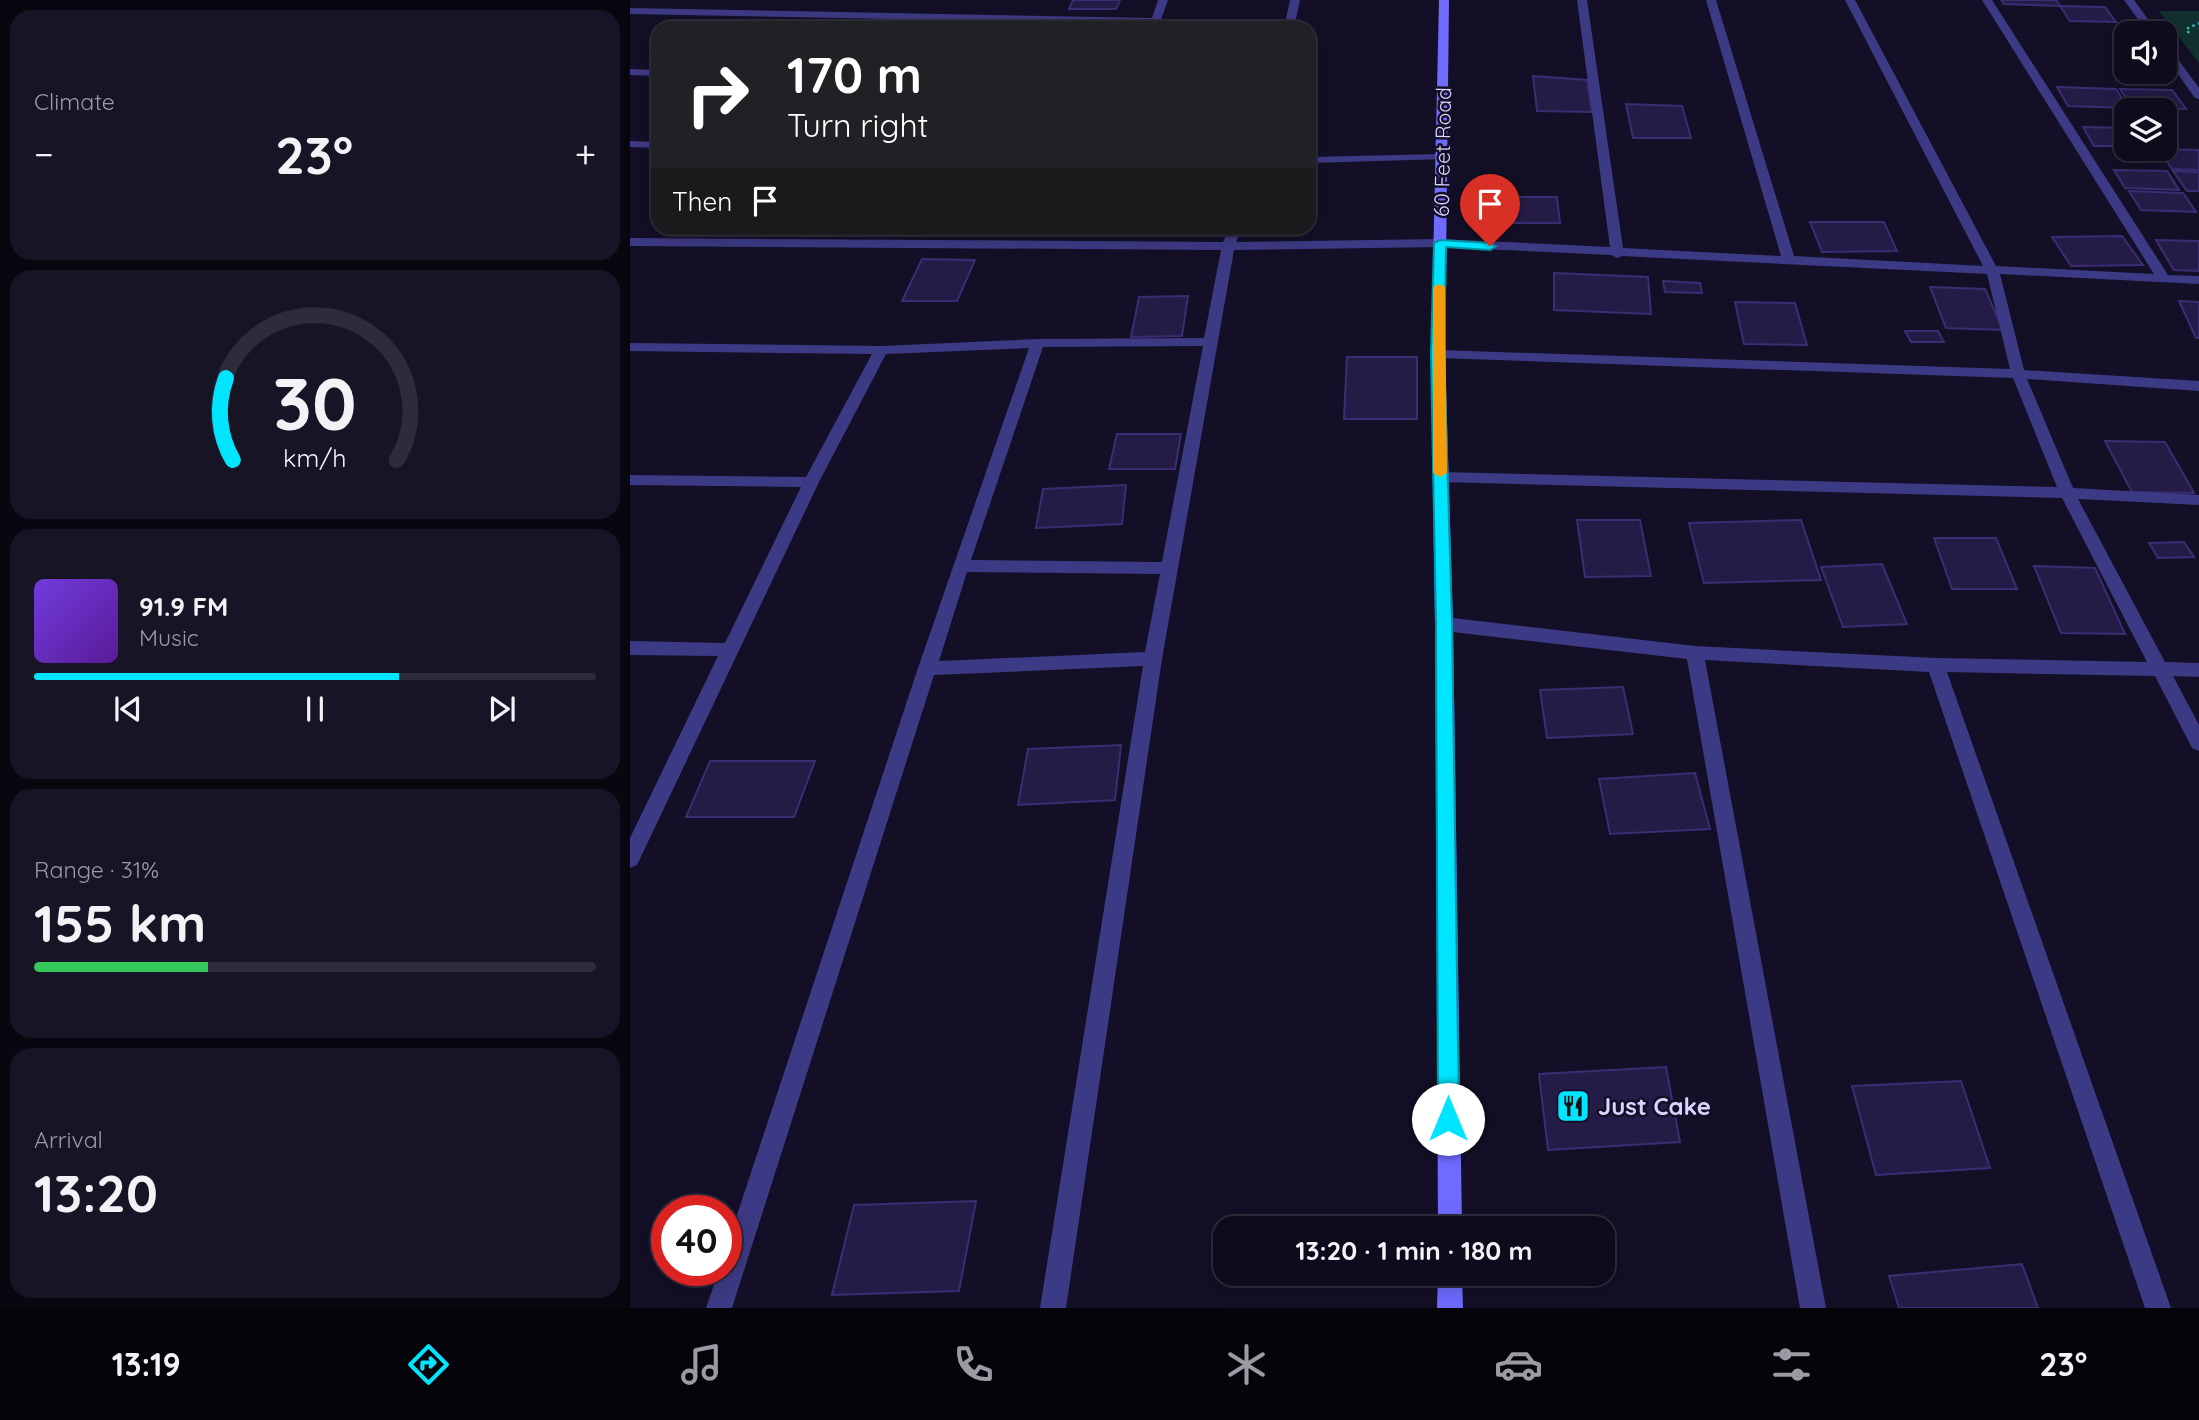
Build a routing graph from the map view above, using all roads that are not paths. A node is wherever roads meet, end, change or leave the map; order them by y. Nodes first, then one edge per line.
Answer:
1 (1163, 0) edge
2 (1295, 0) edge
3 (1444, 0) edge
4 (1582, 0) edge
5 (1711, 0) edge
6 (1850, 0) edge
7 (1987, 0) edge
8 (2129, 0) edge
9 (630, 10) edge
10 (1042, 21) edge
11 (1155, 21) edge
12 (1290, 21) edge
13 (2144, 21) edge
14 (2177, 66) edge
15 (630, 72) edge
16 (651, 73) edge
17 (2199, 96) edge
18 (630, 144) edge
19 (651, 145) edge
20 (1442, 158) junction
21 (1316, 160) edge
22 (1233, 235) edge
23 (630, 242) edge
24 (1440, 243) junction
25 (1228, 246) junction
26 (1617, 254) junction
27 (1789, 261) junction
28 (1993, 272) junction
29 (2164, 279) junction
30 (2199, 280) edge
31 (1210, 342) junction
32 (1038, 343) junction
33 (630, 347) edge
34 (881, 350) junction
35 (1438, 354) junction
36 (2018, 374) junction
37 (2199, 386) edge
38 (1440, 477) junction
39 (630, 480) edge
40 (811, 482) junction
41 (2067, 493) junction
42 (2199, 500) edge
43 (961, 566) junction
44 (1170, 568) junction
45 (1444, 624) junction
46 (630, 648) edge
47 (732, 650) junction
48 (1695, 653) junction
49 (1153, 659) junction
50 (1936, 665) junction
51 (927, 668) junction
52 (2158, 668) junction
53 (2199, 670) edge
54 (2199, 743) edge
55 (630, 859) edge
56 (1450, 1216) edge
57 (1450, 1286) edge
58 (719, 1308) edge
59 (1053, 1308) edge
60 (1450, 1308) edge
61 (1813, 1308) edge
62 (2158, 1308) edge

1 - 11 street
2 - 12 street
3 - 20 street, 60 Feet Road
4 - 26 street
5 - 27 street
6 - 28 street
7 - 29 street
8 - 13 street
9 - 10 street
14 - 17 street
15 - 16 street
18 - 19 street
20 - 21 street
20 - 24 street, 60 Feet Road
22 - 25 street
23 - 25 street
24 - 25 street
24 - 26 street
24 - 35 street, 60 Feet Road
25 - 31 street
26 - 27 street
27 - 28 street
28 - 29 street
28 - 36 street
29 - 30 street
31 - 32 street
31 - 44 street
32 - 34 street
32 - 43 street
33 - 34 street
34 - 40 street
35 - 36 street
35 - 38 street, 60 Feet Road
36 - 37 street
36 - 41 street
38 - 41 street
38 - 45 street, 60 Feet Road
39 - 40 street
40 - 47 street
41 - 42 street
41 - 52 street
43 - 44 street
43 - 51 street
44 - 49 street
45 - 48 street
45 - 56 street, 60 Feet Road
46 - 47 street
47 - 55 street
48 - 50 street
48 - 61 street
49 - 51 street
49 - 59 street
50 - 52 street
50 - 62 street
51 - 58 street
52 - 53 street
52 - 54 street
57 - 60 street

